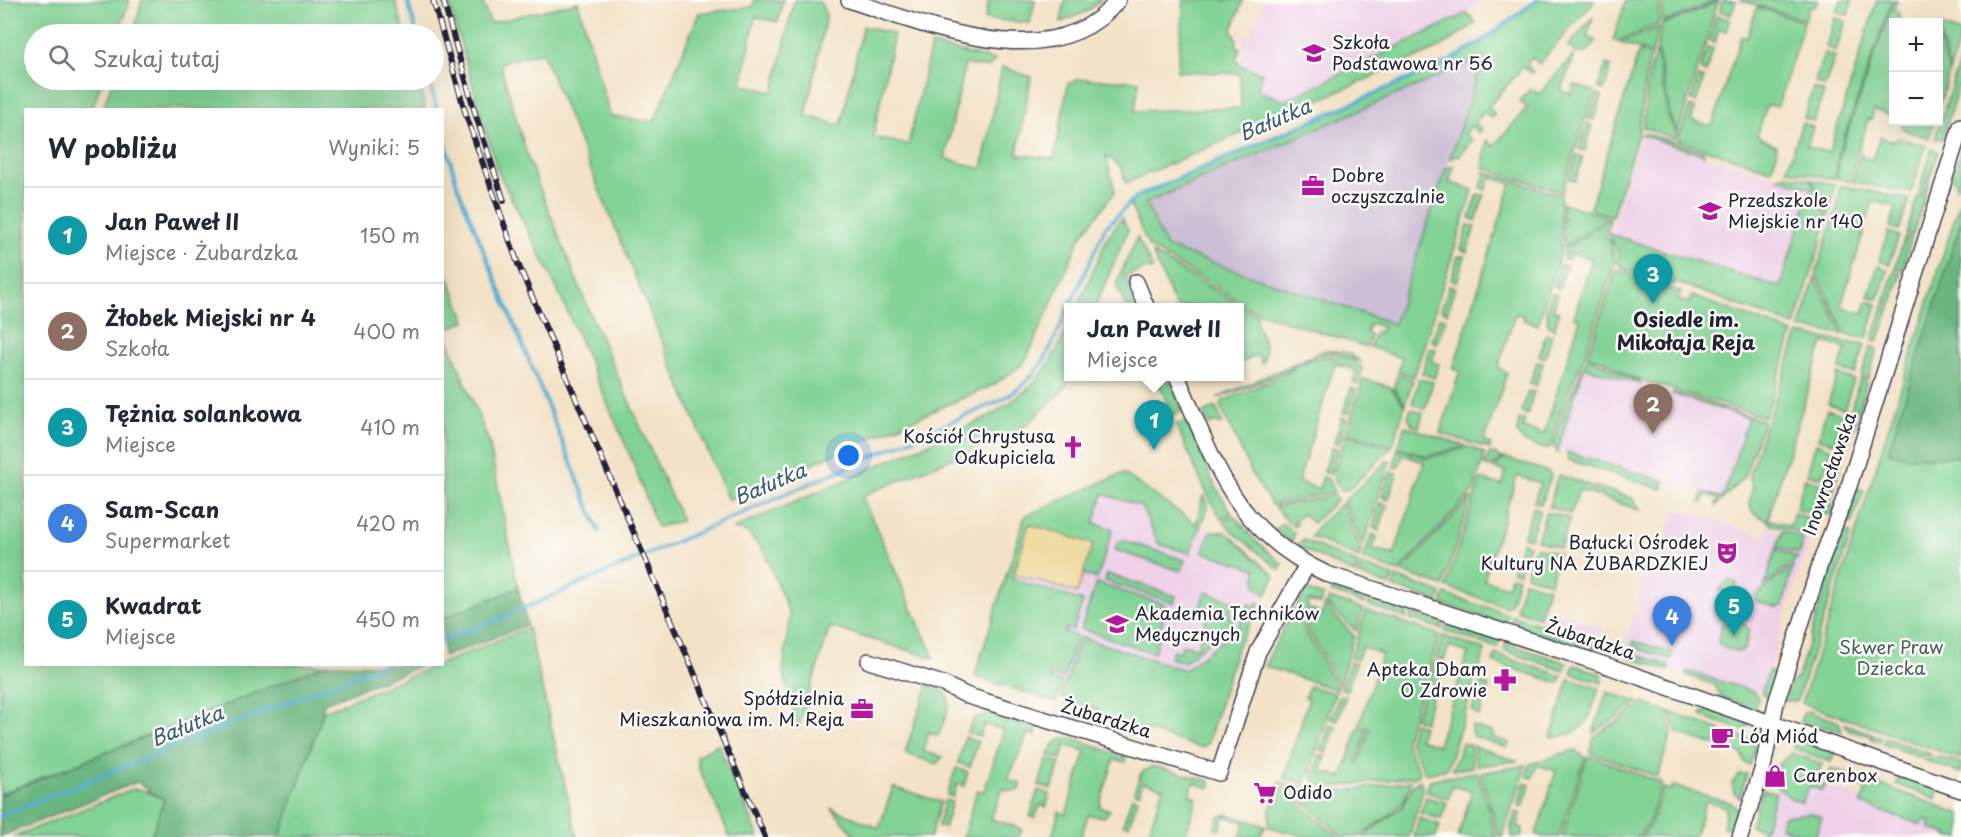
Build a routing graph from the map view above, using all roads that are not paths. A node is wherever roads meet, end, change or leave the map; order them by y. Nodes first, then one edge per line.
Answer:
1 (849, 0) edge
2 (1118, 0) edge
3 (1961, 126) edge
4 (1136, 282) dead end
5 (1145, 303) edge
6 (1179, 381) edge
7 (1308, 565) junction
8 (869, 661) dead end
9 (1772, 723) junction
10 (1961, 790) edge
11 (1740, 837) edge

1 - 2 street
3 - 9 street, Inowrocławska
4 - 5 street
6 - 7 street, Żubardzka
7 - 8 street, Żubardzka
7 - 9 street, Żubardzka
9 - 10 street, Żubardzka
9 - 11 street, Inowrocławska

